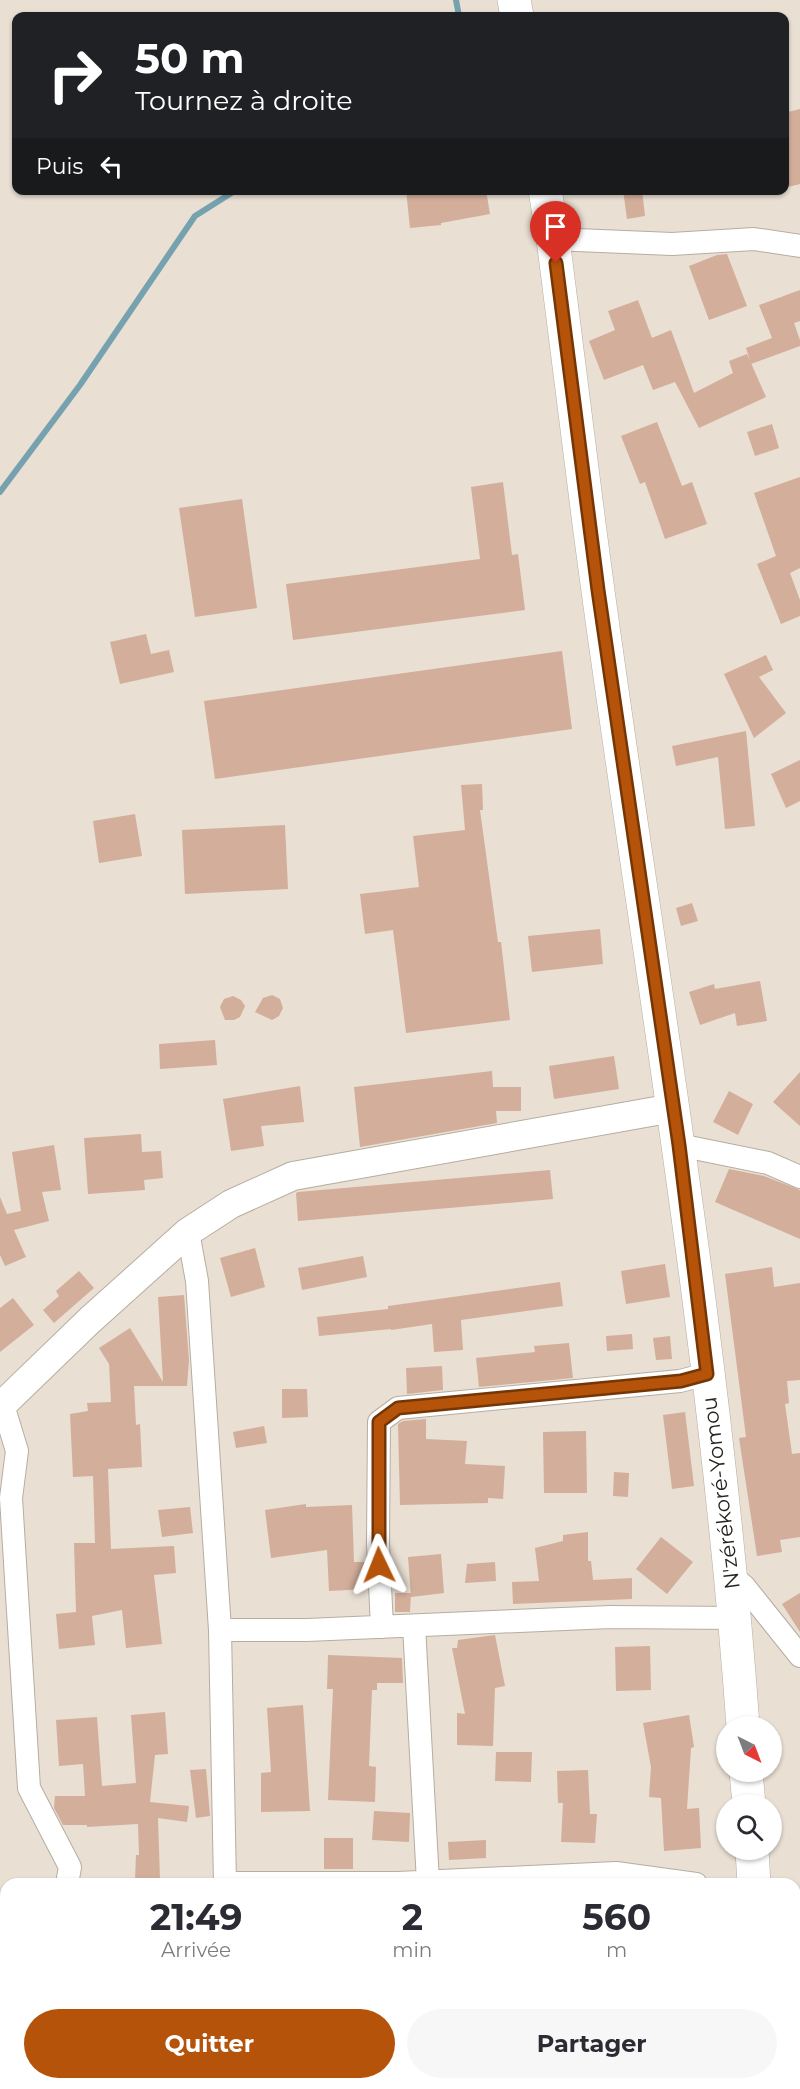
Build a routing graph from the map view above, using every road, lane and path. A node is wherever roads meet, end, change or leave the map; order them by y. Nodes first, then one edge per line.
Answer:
1 (546, 195) edge
2 (553, 240) junction
3 (800, 246) edge
4 (674, 1108) junction
5 (679, 1145) junction
6 (800, 1177) edge
7 (188, 1232) junction
8 (707, 1374) junction
9 (1, 1406) edge
10 (730, 1574) junction
11 (735, 1618) junction
12 (414, 1626) junction
13 (382, 1627) junction
14 (220, 1630) junction
15 (800, 1656) edge
16 (742, 1716) edge
17 (753, 1860) edge
18 (68, 1878) edge
19 (225, 1878) edge
20 (428, 1878) edge
21 (512, 1878) edge
22 (652, 1878) edge
23 (754, 1878) edge

1 - 2 highway, N'zérékoré-Yomou
2 - 3 street
2 - 4 highway, N'zérékoré-Yomou
4 - 5 highway, N'zérékoré-Yomou
4 - 7 street
5 - 6 street
5 - 8 highway, N'zérékoré-Yomou
7 - 9 street
7 - 14 street
8 - 10 highway, N'zérékoré-Yomou
8 - 13 street
9 - 18 street
10 - 11 highway, N'zérékoré-Yomou
10 - 15 street
11 - 12 street
11 - 16 highway, N'zérékoré-Yomou
12 - 13 street
12 - 20 street
13 - 14 street
14 - 19 street
17 - 23 highway
21 - 22 street

